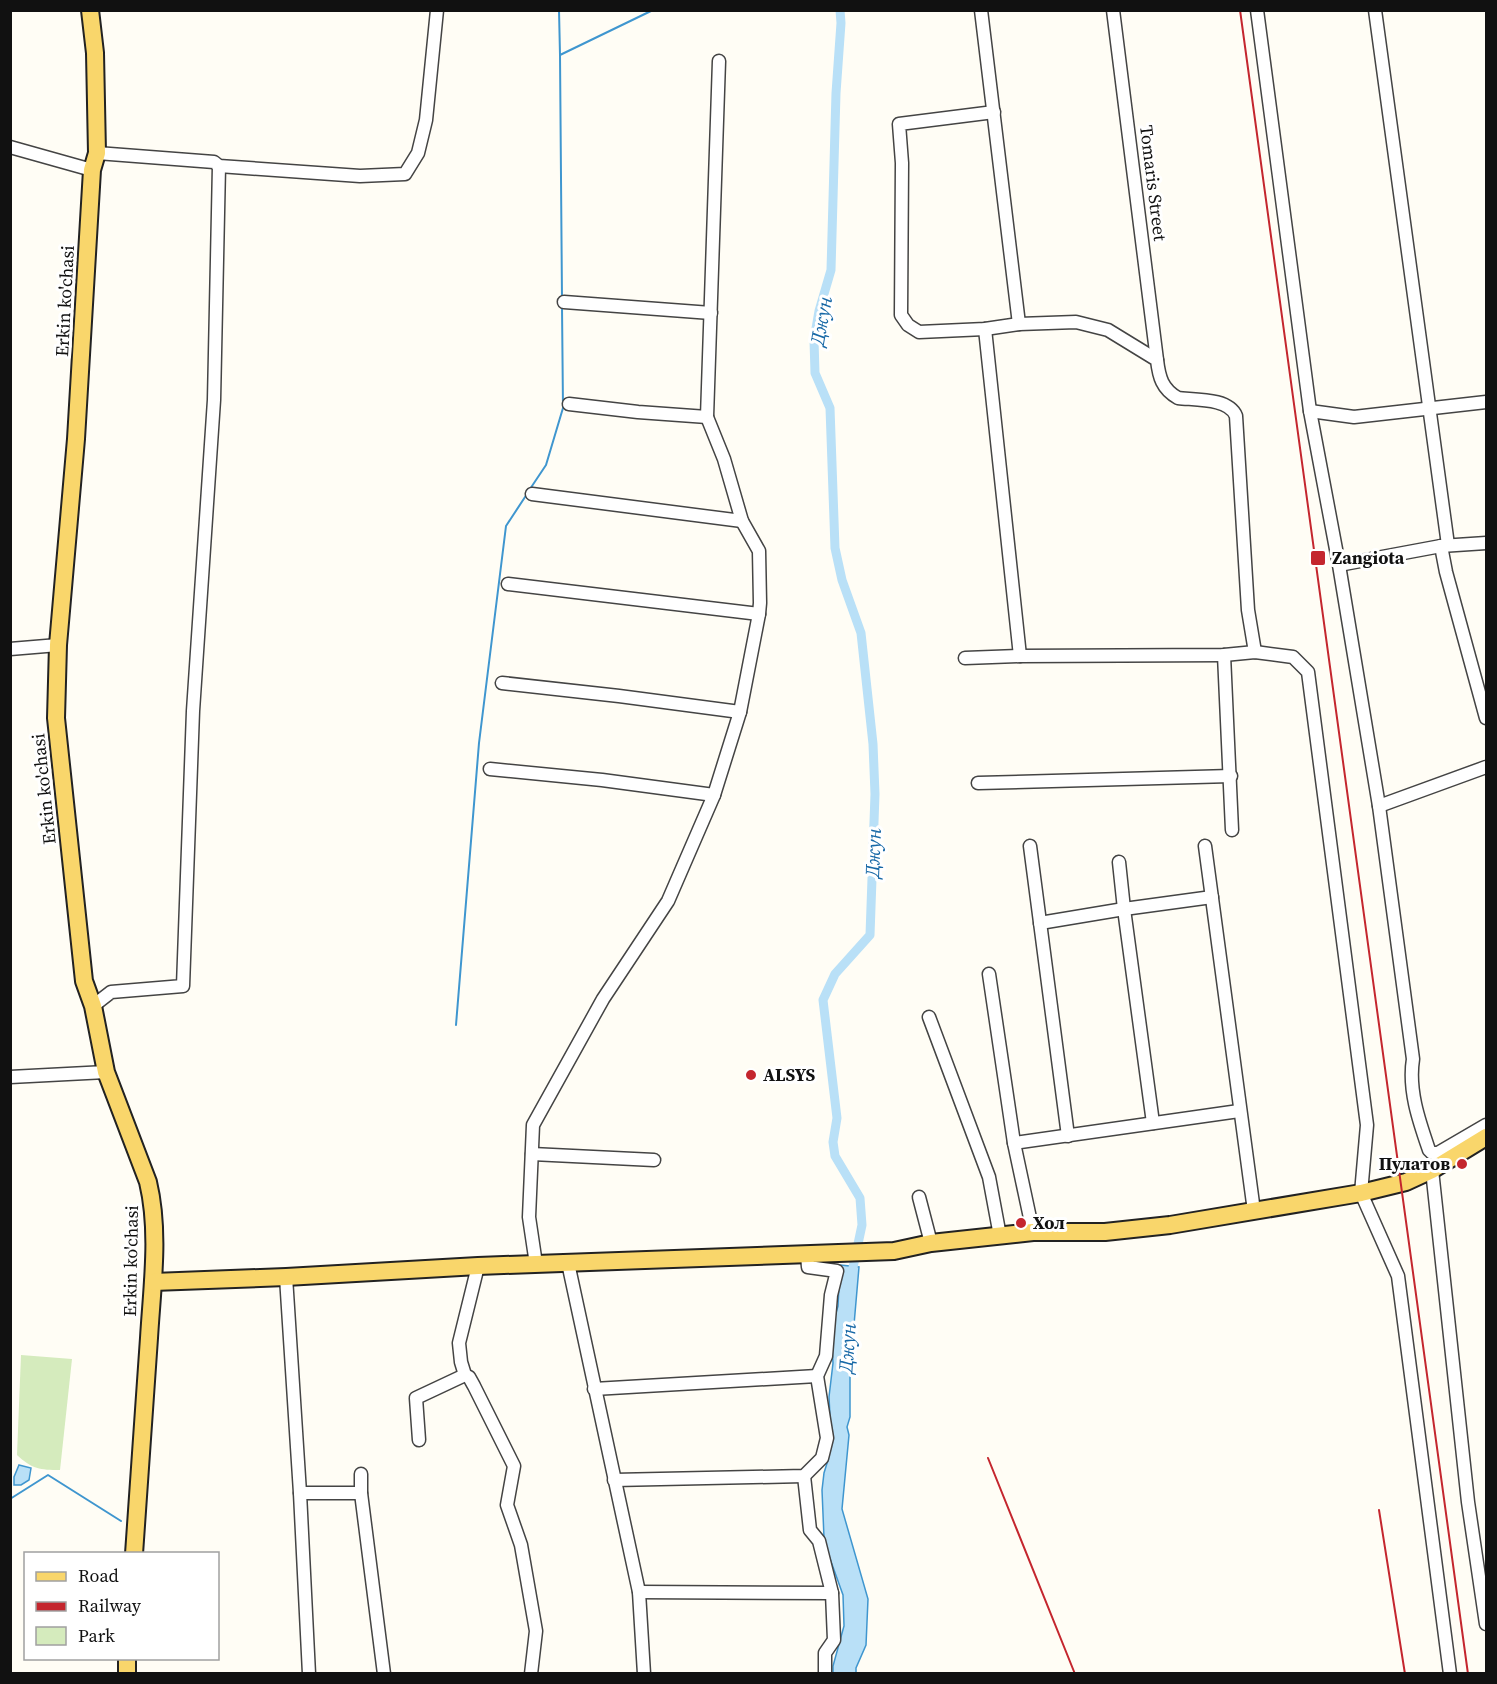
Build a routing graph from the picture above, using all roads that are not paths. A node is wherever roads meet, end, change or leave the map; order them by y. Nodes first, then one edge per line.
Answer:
1 (90, 10) edge
2 (437, 10) edge
3 (981, 10) edge
4 (1113, 10) edge
5 (1257, 10) edge
6 (1375, 10) edge
7 (719, 61) dead end
8 (993, 112) junction
9 (10, 147) edge
10 (97, 153) junction
11 (219, 166) junction
12 (92, 170) junction
13 (564, 302) dead end
14 (711, 313) junction
15 (1018, 324) junction
16 (985, 329) junction
17 (1157, 360) junction
18 (1486, 402) edge
19 (569, 404) dead end
20 (1430, 408) junction
21 (1310, 411) junction
22 (707, 417) junction
23 (532, 494) dead end
24 (742, 521) junction
25 (1486, 543) edge
26 (1445, 546) junction
27 (1339, 565) junction
28 (508, 584) dead end
29 (759, 614) junction
30 (58, 645) junction
31 (10, 649) edge
32 (1255, 652) junction
33 (1020, 656) junction
34 (1224, 656) junction
35 (965, 658) dead end
36 (502, 683) dead end
37 (740, 712) junction
38 (1486, 718) edge
39 (1486, 767) edge
40 (490, 769) dead end
41 (1231, 776) junction
42 (978, 783) dead end
43 (714, 795) junction
44 (1380, 806) junction
45 (1232, 830) dead end
46 (1030, 846) dead end
47 (1205, 846) dead end
48 (1119, 862) dead end
49 (1212, 897) junction
50 (1124, 909) junction
51 (1040, 923) junction
52 (989, 974) dead end
53 (93, 1006) junction
54 (929, 1017) dead end
55 (106, 1071) junction
56 (10, 1077) edge
57 (1239, 1110) junction
58 (1153, 1123) junction
59 (1486, 1125) edge
60 (1068, 1136) junction
61 (1486, 1137) edge
62 (1014, 1143) junction
63 (532, 1154) junction
64 (654, 1160) dead end
65 (1432, 1170) junction
66 (1361, 1193) junction
67 (919, 1197) dead end
68 (1254, 1211) junction
69 (1033, 1232) junction
70 (1000, 1236) junction
71 (931, 1243) junction
72 (807, 1255) junction
73 (568, 1263) junction
74 (536, 1264) junction
75 (478, 1266) junction
76 (286, 1277) junction
77 (153, 1282) junction
78 (465, 1375) junction
79 (817, 1376) junction
80 (594, 1389) junction
81 (419, 1440) dead end
82 (361, 1474) dead end
83 (804, 1476) junction
84 (614, 1480) junction
85 (300, 1493) junction
86 (361, 1493) junction
87 (134, 1552) edge
88 (639, 1592) junction
89 (832, 1593) junction
90 (1486, 1624) edge
91 (309, 1674) edge
92 (384, 1674) edge
93 (531, 1674) edge
94 (644, 1674) edge
95 (825, 1674) edge
96 (1450, 1674) edge

1 - 10 main road, Erkin ko'chasi
2 - 11 street
3 - 8 street
4 - 17 street, Tomaris Street
5 - 21 street
6 - 20 street
7 - 14 street
8 - 15 street
8 - 16 street
9 - 12 street
10 - 11 street
10 - 12 main road, Erkin ko'chasi
11 - 53 street
12 - 30 main road, Erkin ko'chasi
13 - 14 street
14 - 22 street
15 - 16 street
15 - 17 street
16 - 33 street
17 - 32 street, Tomaris Street
18 - 20 street
19 - 22 street
20 - 21 street
20 - 26 street
21 - 27 street
22 - 24 street
23 - 24 street
24 - 29 street
25 - 26 street
26 - 27 street
26 - 38 street
27 - 44 street
28 - 29 street
29 - 37 street
30 - 31 street
30 - 53 main road, Erkin ko'chasi
32 - 34 street
32 - 66 street
33 - 34 street
33 - 35 street
34 - 41 street
36 - 37 street
37 - 43 street
39 - 44 street
40 - 43 street
41 - 42 street
41 - 45 street
43 - 63 street
44 - 59 street
46 - 51 street
47 - 49 street
48 - 50 street
49 - 50 street
49 - 57 street
50 - 51 street
50 - 58 street
51 - 60 street
52 - 62 street
53 - 55 main road, Erkin ko'chasi
54 - 70 street
55 - 56 street
55 - 77 main road, Erkin ko'chasi
57 - 58 street
57 - 68 street
58 - 60 street
60 - 62 street
61 - 65 main road
62 - 69 street
63 - 64 street
63 - 74 street
65 - 66 main road
65 - 90 street
66 - 68 main road
66 - 96 street
67 - 71 street
68 - 69 main road
69 - 70 main road
70 - 71 main road
71 - 72 main road
72 - 73 main road
72 - 79 street
73 - 74 main road
73 - 80 street
74 - 75 main road
75 - 76 main road
75 - 78 street
76 - 77 main road
76 - 85 street
77 - 87 main road, Erkin ko'chasi
78 - 81 street
78 - 93 street
79 - 80 street
79 - 83 street
80 - 84 street
82 - 86 street
83 - 84 street
83 - 89 street
84 - 88 street
85 - 86 street
85 - 91 street
86 - 92 street
88 - 89 street
88 - 94 street
89 - 95 street

